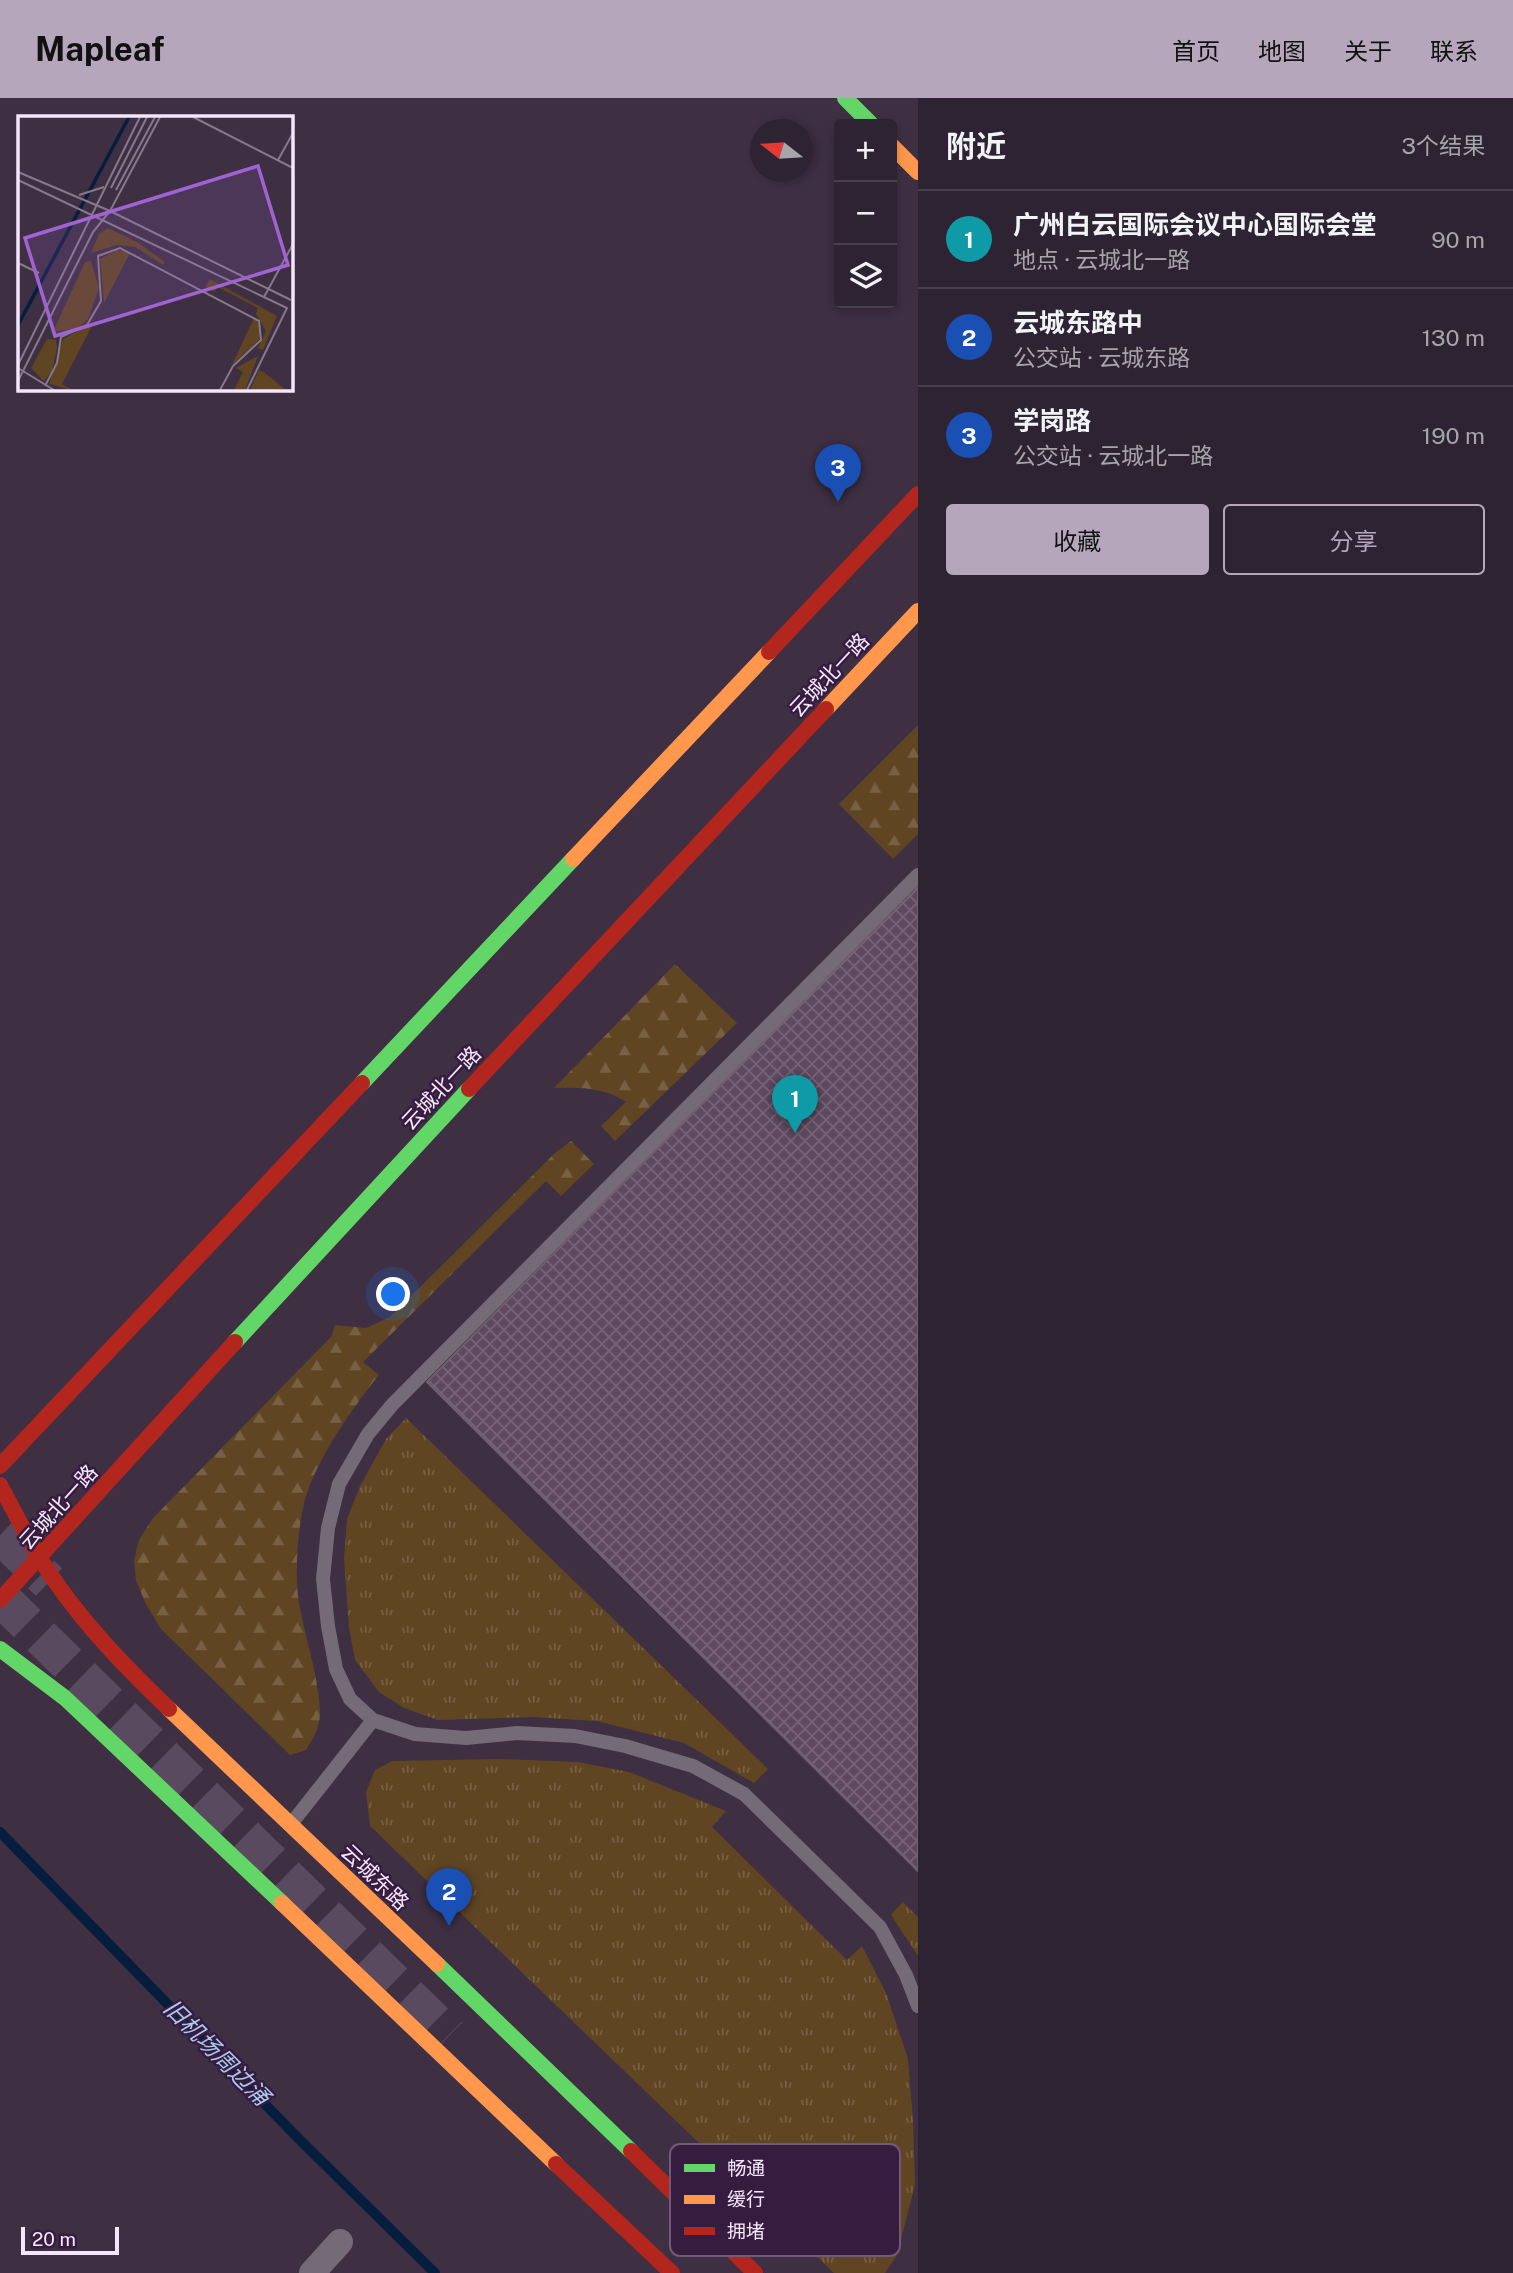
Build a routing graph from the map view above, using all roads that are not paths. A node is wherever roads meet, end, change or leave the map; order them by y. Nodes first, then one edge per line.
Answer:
1 (845, 98) edge
2 (866, 119) edge
3 (897, 150) edge
4 (918, 172) edge
5 (918, 494) edge
6 (918, 611) edge
7 (918, 876) edge
8 (0, 1466) edge
9 (0, 1485) edge
10 (40, 1558) junction
11 (0, 1600) edge
12 (0, 1649) edge
13 (373, 1720) junction
14 (290, 1825) junction
15 (918, 2006) edge
16 (670, 2190) edge
17 (340, 2242) dead end
18 (738, 2256) edge
19 (312, 2273) edge
20 (672, 2273) edge
21 (755, 2273) edge

1 - 2 main road
3 - 4 main road
5 - 8 main road
6 - 10 main road, 云城北一路
7 - 13 lane
9 - 10 main road, 云城东路
10 - 11 main road, 云城北一路
10 - 14 main road, 云城东路
12 - 20 main road
13 - 14 lane
13 - 15 lane
14 - 16 main road, 云城东路
17 - 19 street
18 - 21 main road, 云城东路

